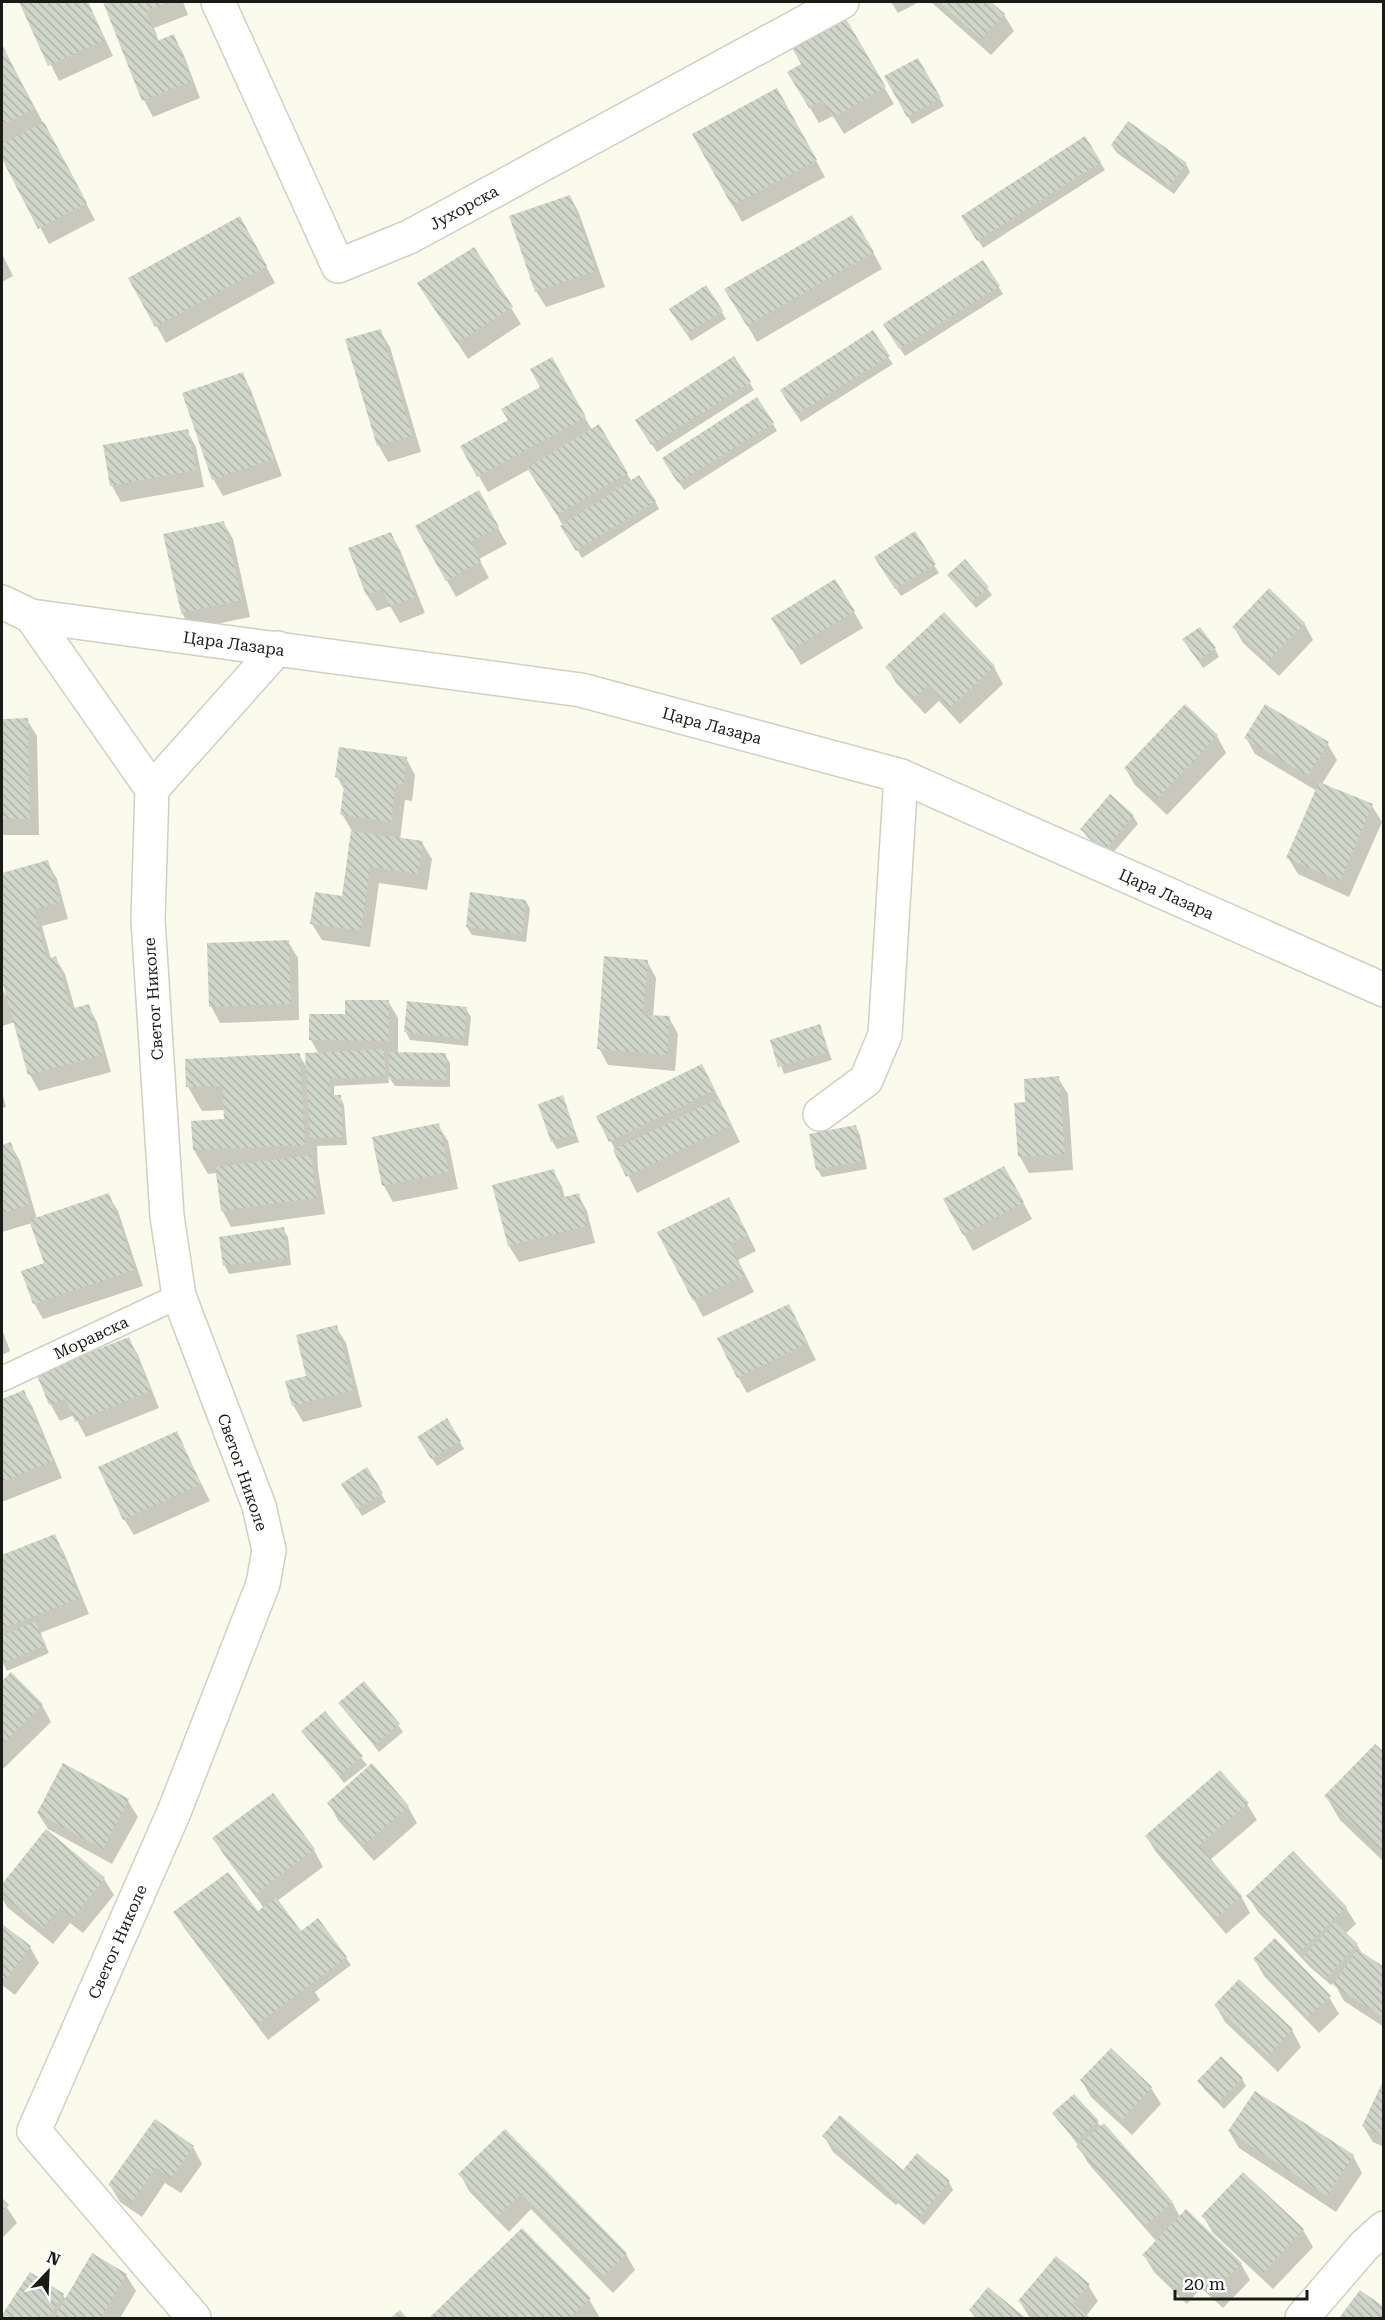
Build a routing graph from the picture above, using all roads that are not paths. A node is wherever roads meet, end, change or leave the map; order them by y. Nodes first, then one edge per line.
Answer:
1 (218, 2) edge
2 (842, 2) edge
3 (2, 602) edge
4 (31, 616) junction
5 (278, 648) junction
6 (901, 776) junction
7 (152, 789) junction
8 (1383, 990) edge
9 (820, 1114) dead end
10 (179, 1296) junction
11 (2, 1379) edge
12 (1383, 2228) edge
13 (194, 2319) edge
14 (1302, 2319) edge

1 - 2 street, Јухорска
3 - 4 street, Цара Лазара
4 - 5 street, Цара Лазара
4 - 7 street
5 - 6 street, Цара Лазара
5 - 7 street
6 - 8 street, Цара Лазара
6 - 9 street
7 - 10 street, Светог Николе
10 - 11 lane, Моравска
10 - 13 street, Светог Николе
12 - 14 street

